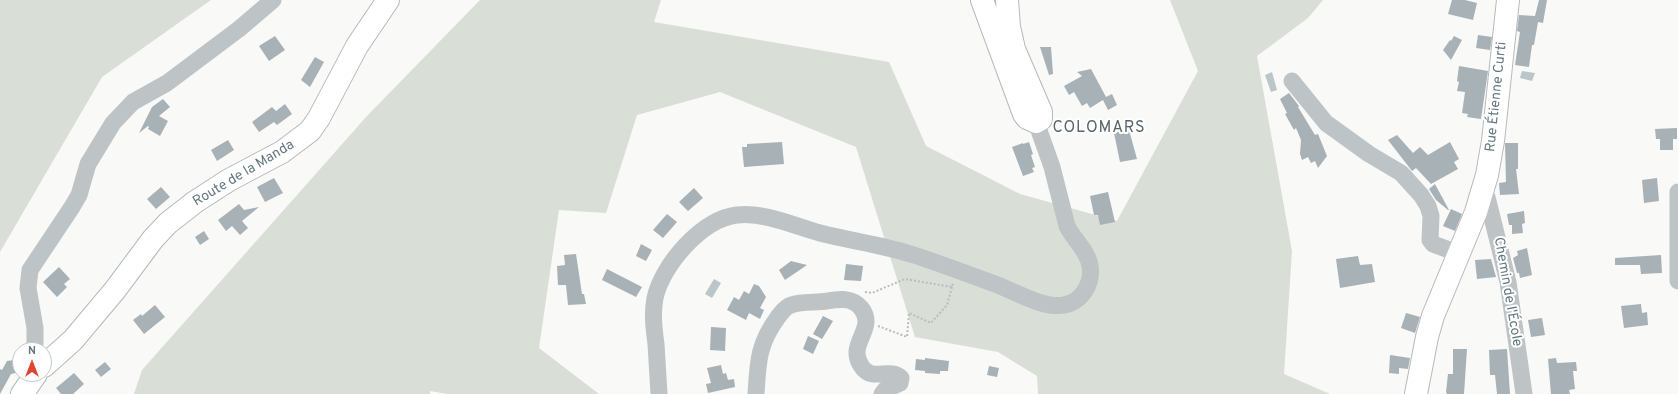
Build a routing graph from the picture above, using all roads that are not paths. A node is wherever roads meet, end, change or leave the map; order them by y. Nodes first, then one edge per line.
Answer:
1 (273, 0) edge
2 (388, 0) edge
3 (982, 0) edge
4 (1007, 0) edge
5 (1508, 0) edge
6 (1292, 81) dead end
7 (1036, 122) junction
8 (1678, 192) edge
9 (1482, 193) junction
10 (1460, 254) junction
11 (1678, 281) edge
12 (35, 342) edge
13 (52, 359) edge
14 (659, 394) edge
15 (756, 394) edge
16 (882, 394) edge
17 (1416, 394) edge
18 (1524, 394) edge

1 - 12 street
2 - 13 main road, Route de la Manda
3 - 7 main road
4 - 7 main road
5 - 9 main road, Rue Étienne Curti
6 - 10 street
7 - 14 street
8 - 11 street
9 - 10 main road, Rue Étienne Curti
9 - 18 street, Chemin de l'École
10 - 17 main road, Rue Étienne Curti
15 - 16 street

